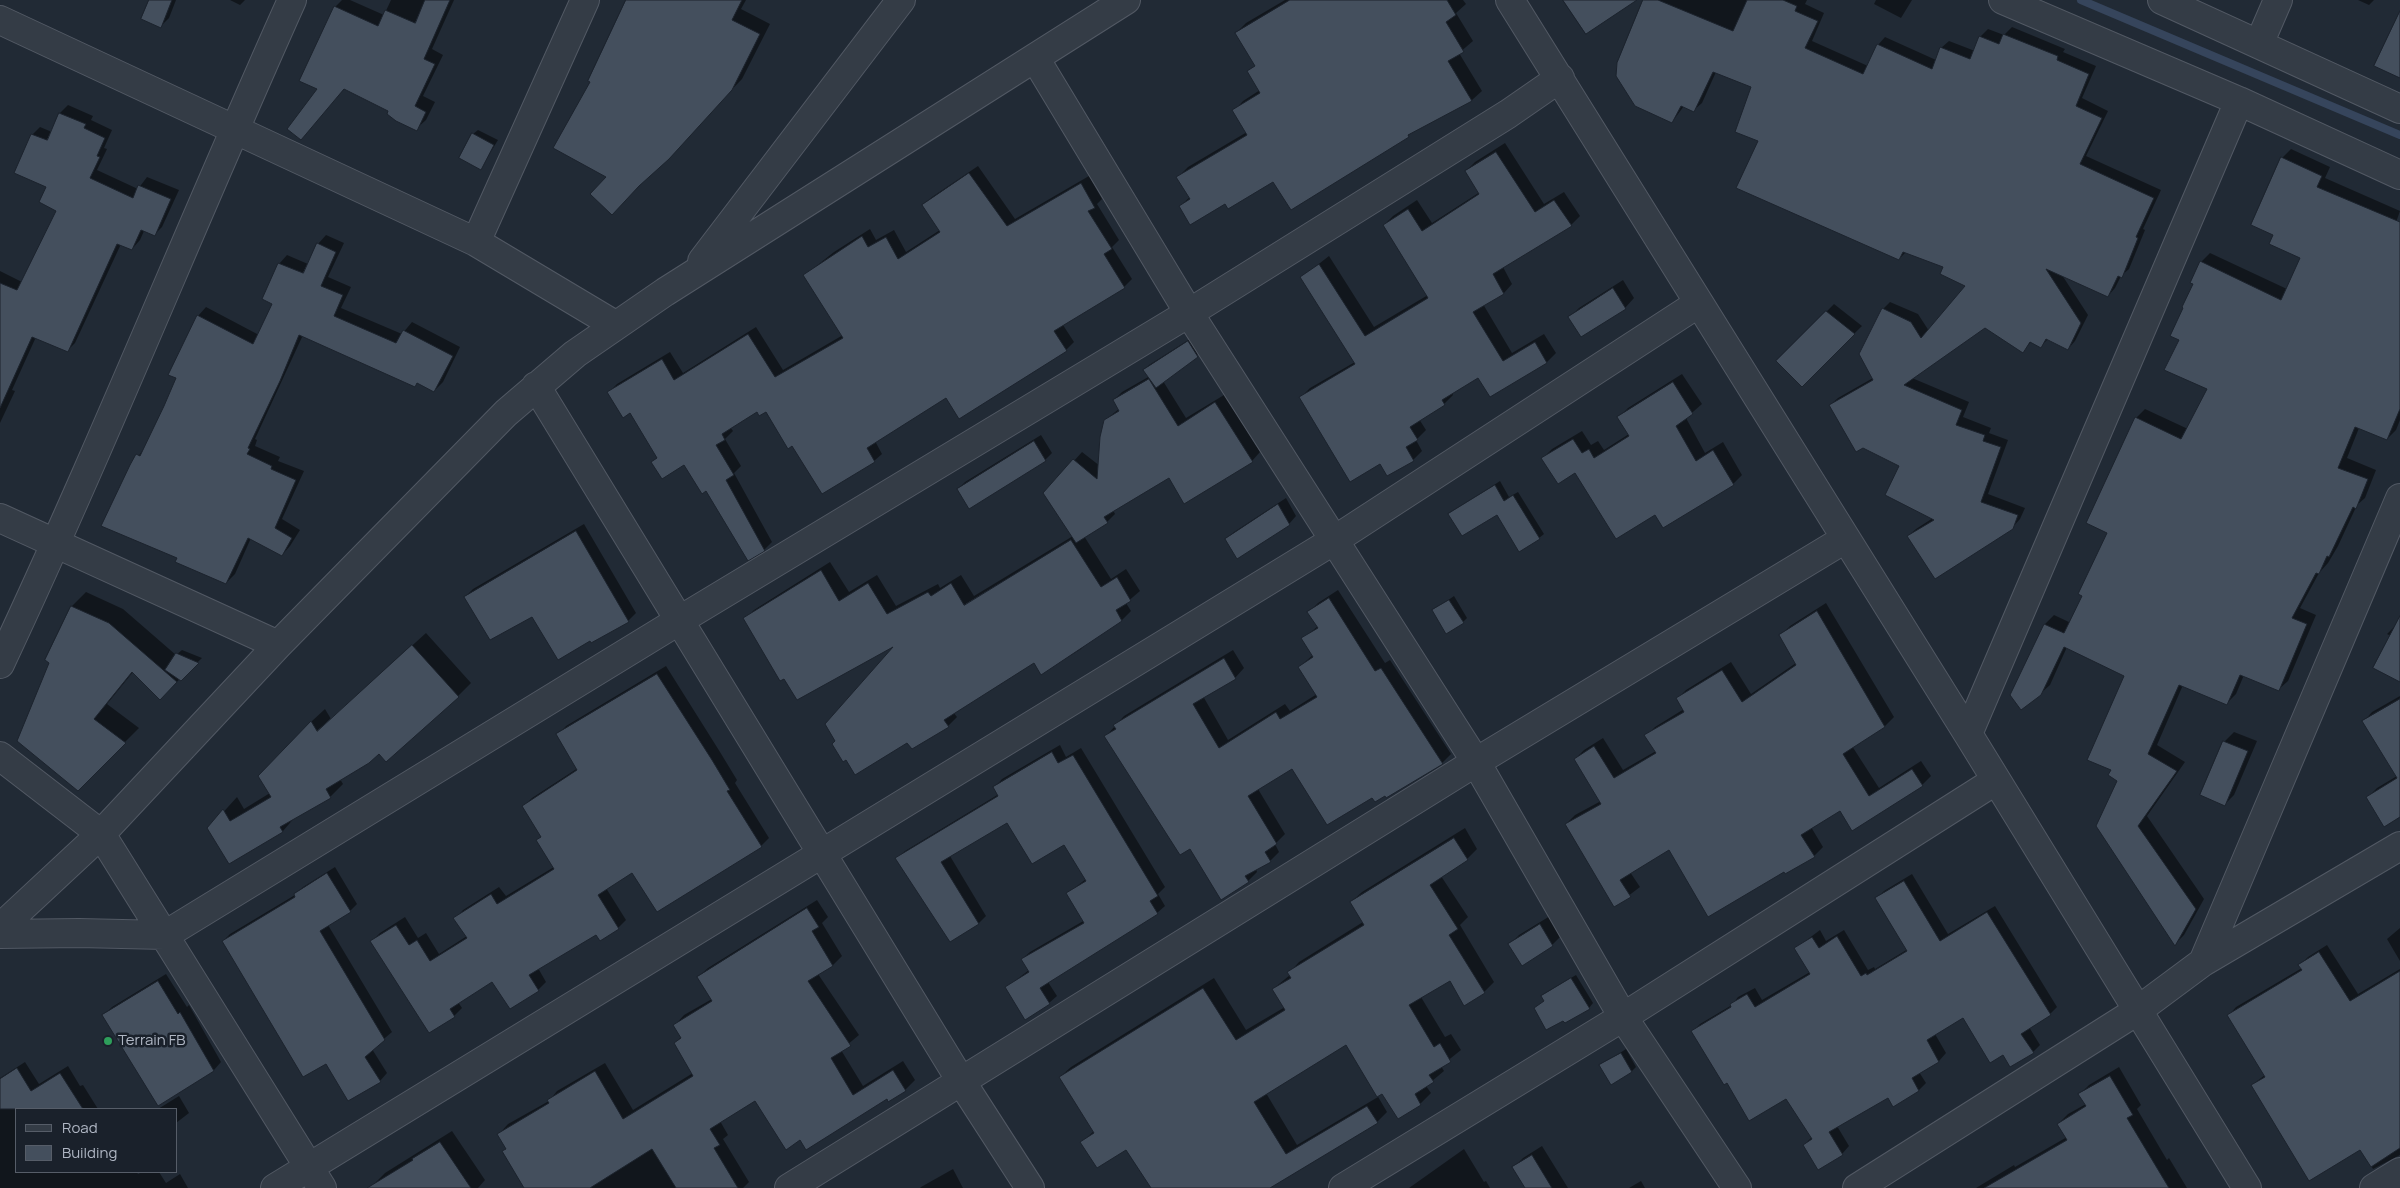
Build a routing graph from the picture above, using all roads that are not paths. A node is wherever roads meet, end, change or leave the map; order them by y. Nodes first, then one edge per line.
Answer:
1 (292, 0) edge
2 (585, 0) edge
3 (902, 0) edge
4 (1126, 0) edge
5 (1510, 0) edge
6 (2003, 0) edge
7 (2162, 0) edge
8 (2278, 0) edge
9 (0, 20) edge
10 (2259, 44) junction
11 (1035, 58) junction
12 (1560, 78) junction
13 (2239, 100) junction
14 (2400, 109) edge
15 (234, 130) junction
16 (2400, 175) edge
17 (476, 242) junction
18 (691, 275) junction
19 (1699, 303) junction
20 (1189, 313) junction
21 (615, 325) junction
22 (536, 386) junction
23 (2400, 498) edge
24 (0, 518) edge
25 (1845, 539) junction
26 (1333, 541) junction
27 (56, 544) junction
28 (680, 620) junction
29 (278, 645) junction
30 (0, 664) edge
31 (1968, 734) junction
32 (0, 756) edge
33 (1476, 762) junction
34 (1995, 781) junction
35 (101, 834) junction
36 (2400, 846) edge
37 (820, 853) junction
38 (0, 928) edge
39 (0, 934) edge
40 (165, 935) junction
41 (2203, 962) junction
42 (2137, 1012) junction
43 (1623, 1017) junction
44 (961, 1082) junction
45 (2400, 1172) edge
46 (316, 1178) edge
47 (275, 1188) edge
48 (789, 1188) edge
49 (1030, 1188) edge
50 (1343, 1188) edge
51 (1737, 1188) edge
52 (1857, 1188) edge
53 (2247, 1188) edge
54 (2374, 1188) edge

1 - 15 street
2 - 17 street
3 - 18 street
4 - 11 street
5 - 12 street
6 - 13 street
7 - 10 street
8 - 10 street
9 - 15 street
10 - 14 street
11 - 18 street
11 - 20 street
12 - 19 street
12 - 20 street
13 - 16 street
13 - 31 street
15 - 17 street
15 - 27 street
17 - 21 street
18 - 21 street
19 - 25 street
19 - 26 street
20 - 26 street
20 - 28 street
21 - 22 street
22 - 28 street
22 - 29 street
23 - 41 street
24 - 27 street
25 - 31 street
25 - 33 street
26 - 33 street
26 - 37 street
27 - 29 street
27 - 30 street
28 - 37 street
28 - 40 street
29 - 35 street
31 - 34 street
32 - 35 street
33 - 43 street
33 - 44 street
34 - 42 street
34 - 43 street
35 - 38 street
35 - 40 street
36 - 41 street
37 - 44 street
37 - 46 street
39 - 40 street
40 - 46 street
41 - 42 street
42 - 52 street
42 - 53 street
43 - 50 street
43 - 51 street
44 - 48 street
44 - 49 street
45 - 54 street
46 - 47 street

